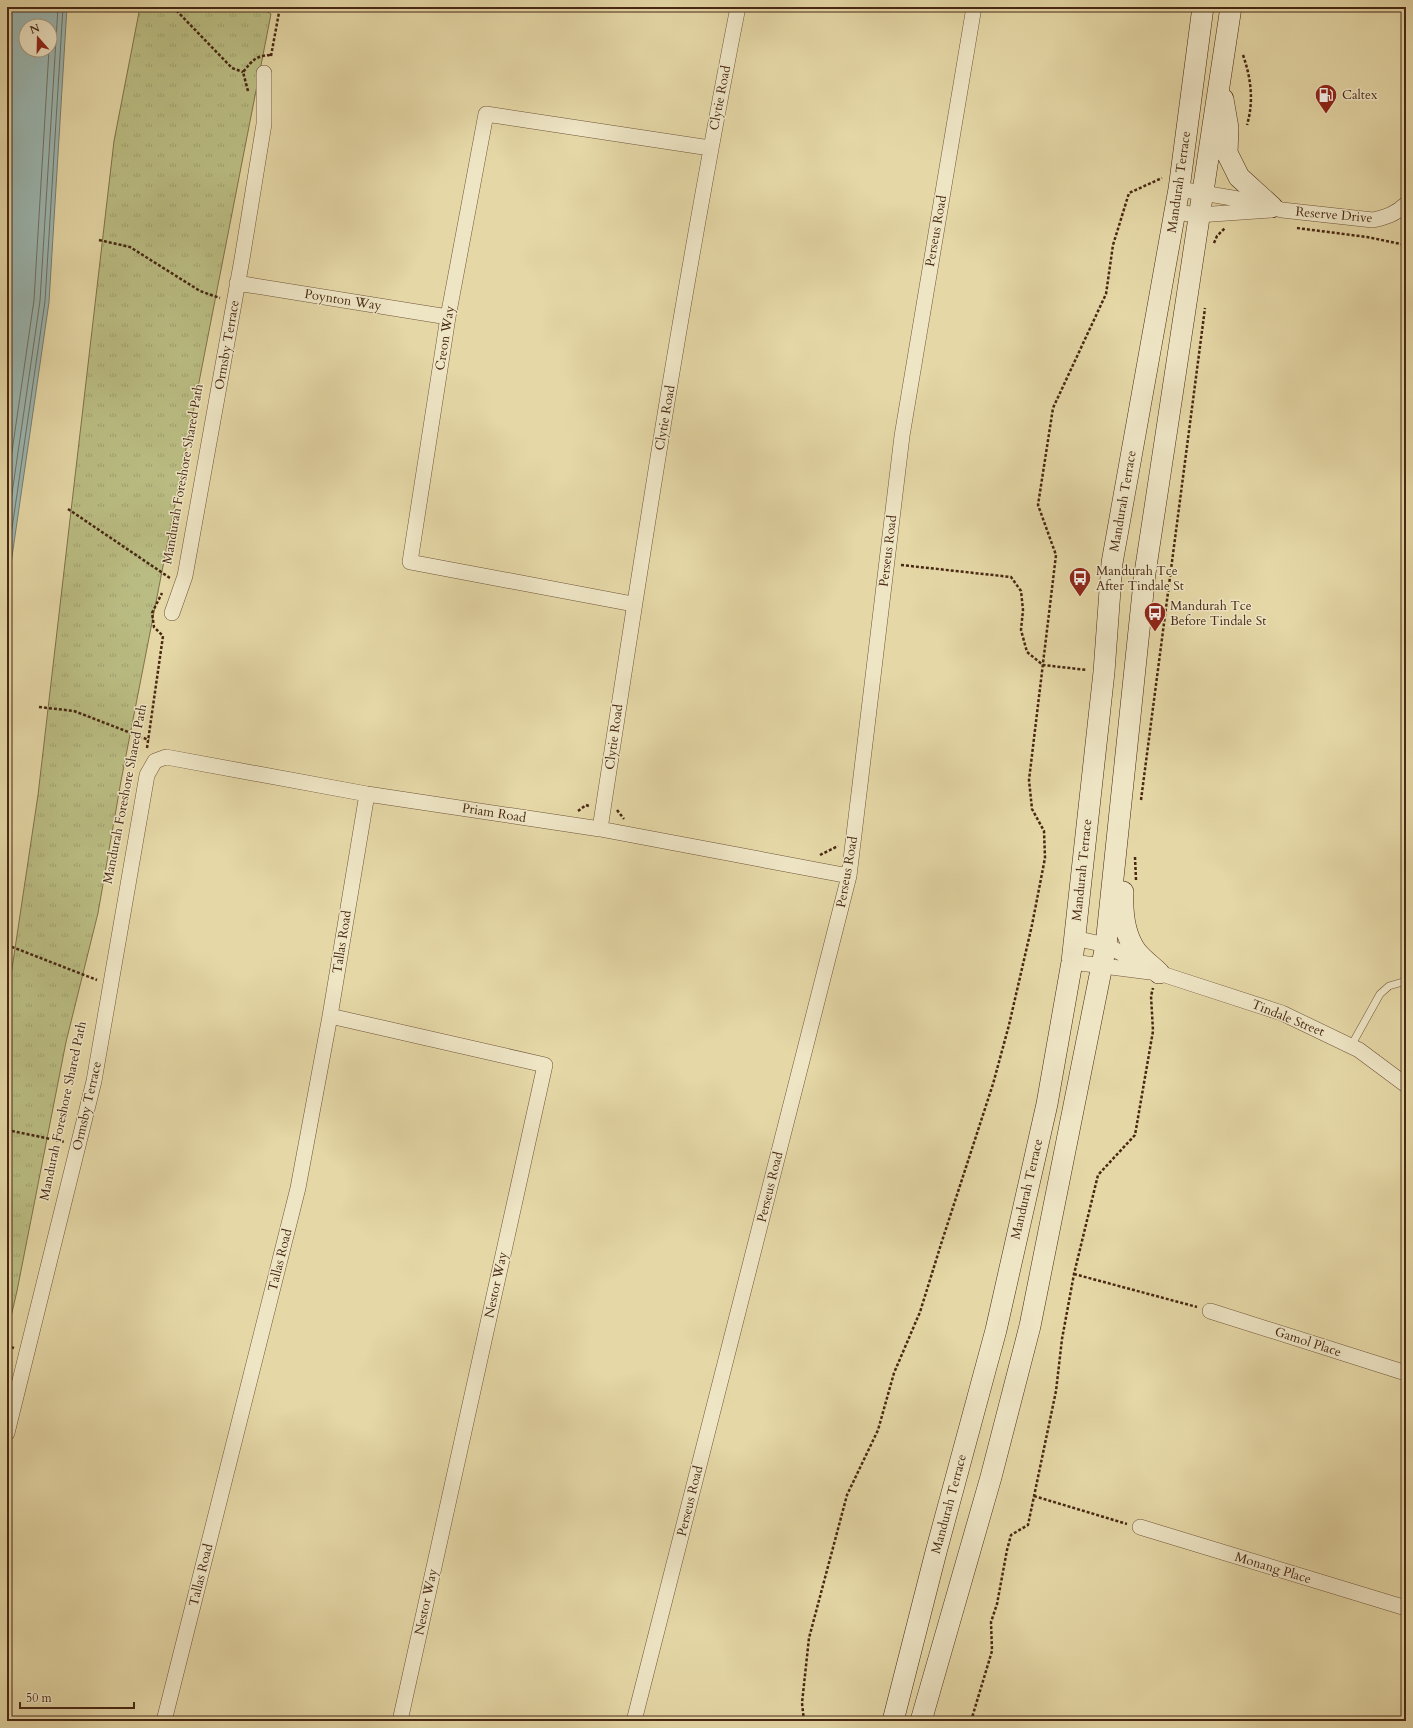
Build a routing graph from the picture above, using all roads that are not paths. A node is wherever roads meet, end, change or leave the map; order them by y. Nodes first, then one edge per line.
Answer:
1 (738, 7) edge
2 (974, 7) edge
3 (1203, 7) edge
4 (1231, 7) edge
5 (264, 73) dead end
6 (1220, 83) junction
7 (710, 148) junction
8 (1180, 179) junction
9 (1202, 192) junction
10 (1406, 204) edge
11 (1277, 208) junction
12 (1175, 212) junction
13 (1198, 215) junction
14 (238, 283) junction
15 (448, 317) junction
16 (633, 604) junction
17 (172, 613) dead end
18 (147, 775) joint
19 (367, 794) junction
20 (600, 830) junction
21 (1125, 852) junction
22 (849, 876) junction
23 (1074, 938) junction
24 (1106, 945) junction
25 (1072, 962) junction
26 (1101, 966) junction
27 (1159, 973) junction
28 (1406, 981) edge
29 (330, 1016) junction
30 (1351, 1046) junction
31 (1406, 1085) edge
32 (1210, 1311) road end
33 (1406, 1373) edge
34 (7, 1433) edge
35 (1140, 1527) road end
36 (1406, 1608) edge
37 (164, 1721) edge
38 (400, 1721) edge
39 (634, 1721) edge
40 (893, 1721) edge
41 (921, 1721) edge

1 - 7 street, Clytie Road
2 - 22 street, Perseus Road
3 - 8 main road, Mandurah Terrace
4 - 6 main road, Mandurah Terrace
5 - 14 street, Ormsby Terrace
6 - 9 main road, Mandurah Terrace
6 - 11 main road
7 - 15 street, Creon Way
7 - 16 street, Clytie Road
8 - 9 street, Reserve Drive
8 - 12 main road, Mandurah Terrace
9 - 11 street, Reserve Drive
9 - 13 main road, Mandurah Terrace
10 - 11 street, Reserve Drive
11 - 13 street, Reserve Drive
12 - 13 street, Reserve Drive
12 - 23 main road, Mandurah Terrace
13 - 21 main road, Mandurah Terrace
14 - 15 street, Poynton Way
14 - 17 street, Ormsby Terrace
15 - 16 street, Creon Way
16 - 20 street, Clytie Road
18 - 19 street, Priam Road
18 - 34 street, Ormsby Terrace
19 - 20 street, Priam Road
19 - 29 street, Tallas Road
20 - 22 street, Priam Road
21 - 24 main road, Mandurah Terrace
21 - 27 main road
22 - 39 street, Perseus Road
23 - 24 street, Tindale Street
23 - 25 main road, Mandurah Terrace
24 - 26 main road, Mandurah Terrace
24 - 27 street, Tindale Street
25 - 26 street, Tindale Street
25 - 40 main road, Mandurah Terrace
26 - 27 street, Tindale Street
26 - 41 main road, Mandurah Terrace
27 - 30 street, Tindale Street
28 - 30 lane
29 - 37 street, Tallas Road
29 - 38 street, Nestor Way
30 - 31 street, Tindale Street
32 - 33 street, Gamol Place
35 - 36 street, Monang Place

